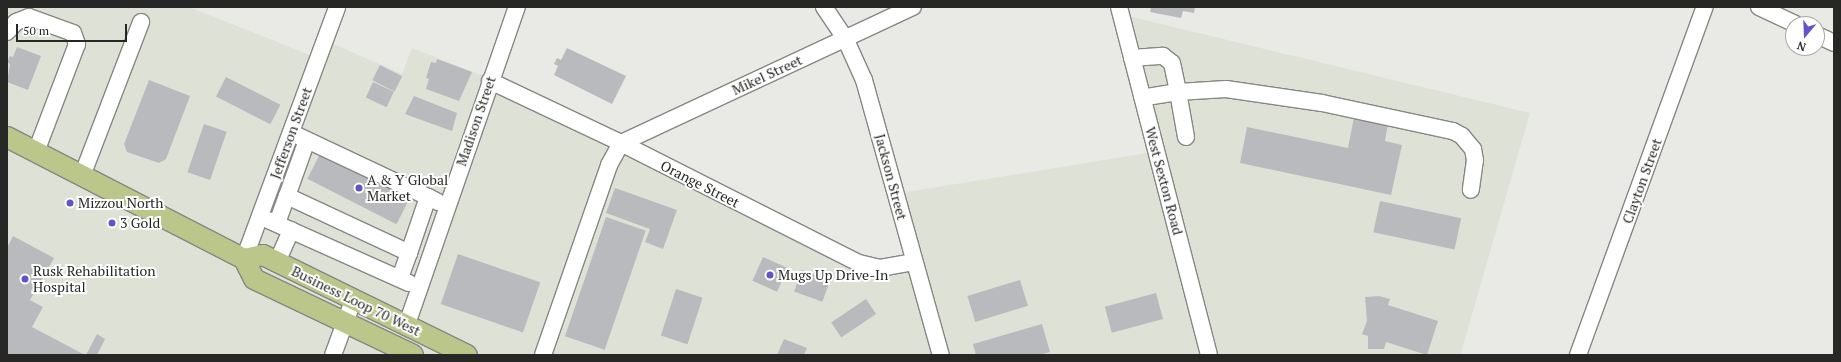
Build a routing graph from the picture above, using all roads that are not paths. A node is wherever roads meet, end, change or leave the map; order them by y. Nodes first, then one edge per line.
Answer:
1 (337, 7) edge
2 (517, 7) edge
3 (824, 7) edge
4 (913, 7) edge
5 (1119, 7) edge
6 (1705, 7) edge
7 (1759, 7) edge
8 (1785, 19) edge
9 (140, 22) dead end
10 (7, 32) edge
11 (845, 38) junction
12 (1132, 58) junction
13 (490, 81) junction
14 (1178, 92) junction
15 (1142, 98) junction
16 (292, 133) junction
17 (7, 137) edge
18 (1186, 137) dead end
19 (307, 140) junction
20 (621, 143) junction
21 (36, 152) junction
22 (82, 176) junction
23 (1471, 190) dead end
24 (287, 196) junction
25 (428, 198) junction
26 (447, 207) junction
27 (261, 217) junction
28 (284, 226) junction
29 (409, 252) junction
30 (244, 259) junction
31 (277, 262) junction
32 (914, 262) junction
33 (400, 278) junction
34 (420, 289) junction
35 (353, 301) junction
36 (343, 322) junction
37 (406, 327) junction
38 (332, 355) edge
39 (413, 355) edge
40 (467, 355) edge
41 (543, 355) edge
42 (941, 355) edge
43 (1209, 355) edge
44 (1578, 355) edge

1 - 16 street, Jefferson Street
2 - 13 street, Madison Street
3 - 11 street, Jackson Street
4 - 11 street, Mikel Street
5 - 12 street, West Sexton Road
6 - 44 street, Clayton Street
7 - 8 street
9 - 22 street
10 - 21 street
11 - 20 street, Mikel Street
11 - 32 street, Jackson Street
12 - 14 street
12 - 15 street, West Sexton Road
13 - 20 street, Orange Street
13 - 26 street, Madison Street
14 - 15 street
14 - 18 street
14 - 23 street
15 - 43 street, West Sexton Road
16 - 19 street
16 - 27 street, Jefferson Street
17 - 21 main road
19 - 24 street
19 - 25 street
20 - 32 street, Orange Street
20 - 41 street
21 - 22 main road
22 - 30 main road
24 - 28 street
24 - 29 street
25 - 26 street
25 - 29 street
26 - 34 street, Madison Street
27 - 28 street
27 - 30 street, Jefferson Street
28 - 31 street
28 - 33 street
29 - 33 street
30 - 31 main road, Business Loop 70 West
30 - 36 main road, Business Loop 70 West
31 - 35 main road, Business Loop 70 West
32 - 42 street, Jackson Street
33 - 34 street
34 - 37 street, Madison Street
35 - 36 street
35 - 37 main road, Business Loop 70 West
36 - 38 street
36 - 39 main road, Business Loop 70 West
37 - 40 main road, Business Loop 70 West

